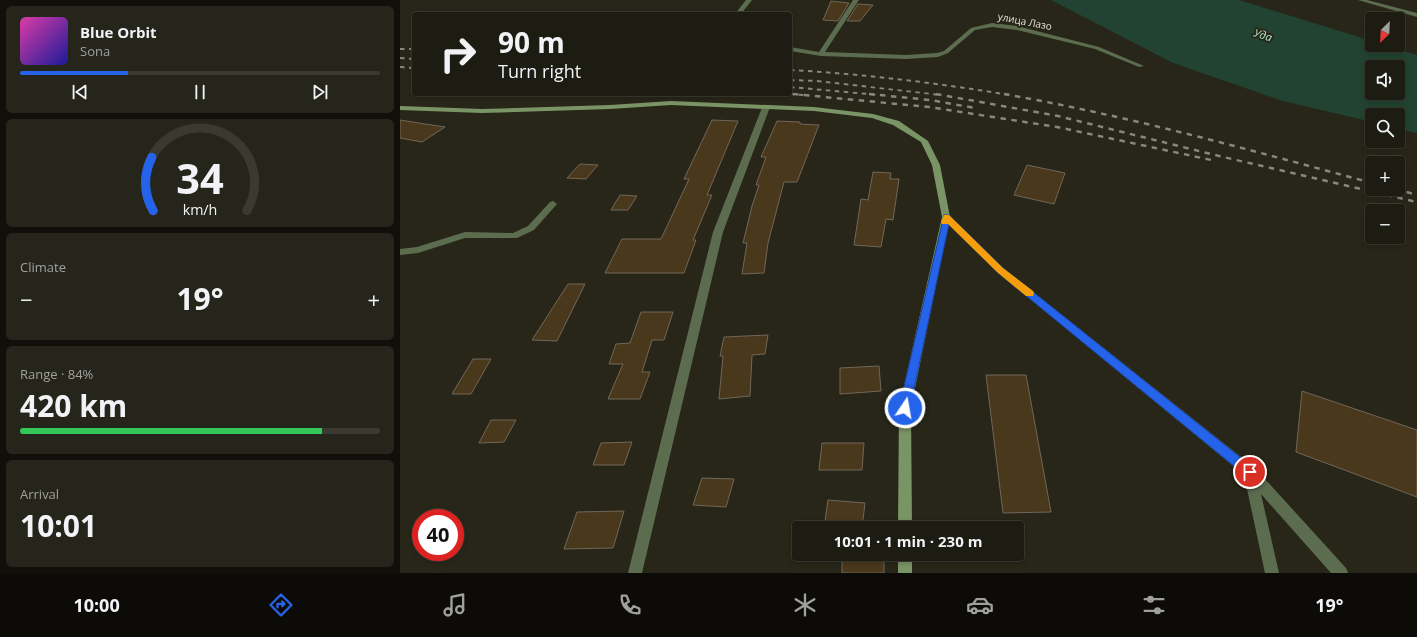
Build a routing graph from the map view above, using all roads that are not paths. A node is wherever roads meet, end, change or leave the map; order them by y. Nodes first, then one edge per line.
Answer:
1 (749, 0) edge
2 (856, 0) edge
3 (1361, 0) edge
4 (740, 12) edge
5 (1417, 15) edge
6 (792, 49) edge
7 (821, 54) junction
8 (1141, 66) dead end
9 (766, 107) junction
10 (400, 108) edge
11 (553, 204) dead end
12 (946, 217) junction
13 (400, 252) edge
14 (1250, 472) junction
15 (905, 521) edge
16 (905, 561) edge
17 (635, 573) edge
18 (905, 573) edge
19 (1272, 573) edge
20 (1341, 573) edge

1 - 4 street
2 - 7 street
3 - 5 street
6 - 7 street, улица Лазо
7 - 8 street, улица Лазо
9 - 10 street
9 - 12 street
9 - 17 street
11 - 13 street
12 - 14 street
12 - 15 street
14 - 19 street
14 - 20 street
16 - 18 street

